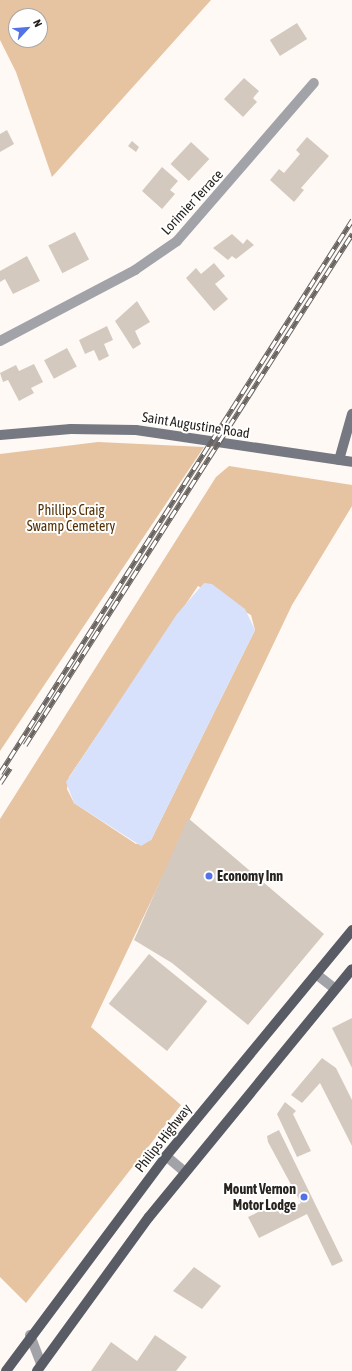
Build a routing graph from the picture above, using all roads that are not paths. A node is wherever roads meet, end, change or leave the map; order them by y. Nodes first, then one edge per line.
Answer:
1 (314, 83) dead end
2 (0, 341) edge
3 (352, 414) edge
4 (0, 435) edge
5 (339, 460) junction
6 (352, 462) edge
7 (352, 930) edge
8 (352, 968) edge
9 (316, 974) junction
10 (335, 989) junction
11 (166, 1156) junction
12 (185, 1172) junction
13 (30, 1335) junction
14 (39, 1368) edge
15 (6, 1371) edge

1 - 2 street, Lorimier Terrace
3 - 5 main road
4 - 5 main road, Saint Augustine Road
5 - 6 main road, Saint Augustine Road
7 - 9 main road, Philips Highway
8 - 10 main road
9 - 10 street
9 - 11 main road, Philips Highway
10 - 12 main road
11 - 12 street
11 - 13 main road, Philips Highway
12 - 14 main road
13 - 14 street
13 - 15 main road, Philips Highway

